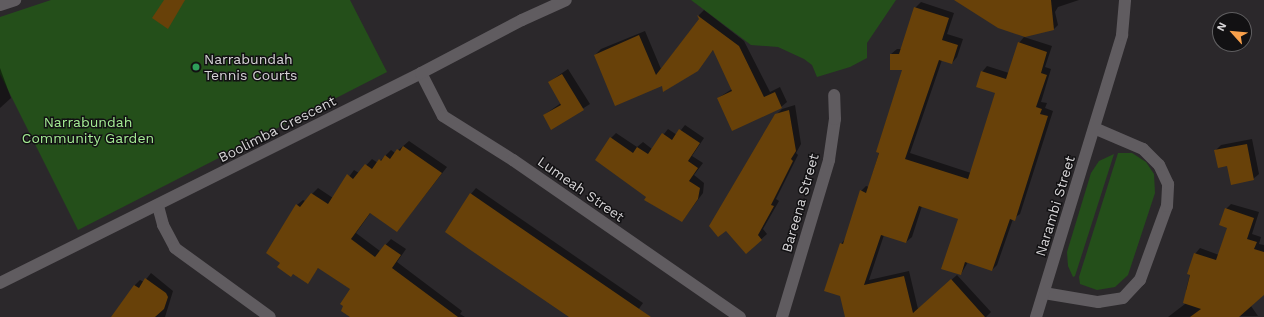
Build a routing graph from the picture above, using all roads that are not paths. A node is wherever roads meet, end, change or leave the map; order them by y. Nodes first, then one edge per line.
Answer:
1 (15, 0) edge
2 (566, 0) edge
3 (1125, 0) edge
4 (0, 5) edge
5 (421, 73) junction
6 (834, 95) dead end
7 (1094, 128) junction
8 (158, 206) junction
9 (0, 283) edge
10 (1044, 293) junction
11 (270, 317) edge
12 (740, 317) edge
13 (782, 317) edge
14 (1036, 317) edge

1 - 4 street
2 - 5 street, Boolimba Crescent
3 - 7 street, Narambi Street
5 - 8 street, Boolimba Crescent
5 - 12 street, Lumeah Street
6 - 13 street, Bareena Street
7 - 10 street, Narambi Street
7 - 10 street
8 - 9 street, Boolimba Crescent
8 - 11 street
10 - 14 street, Narambi Street

